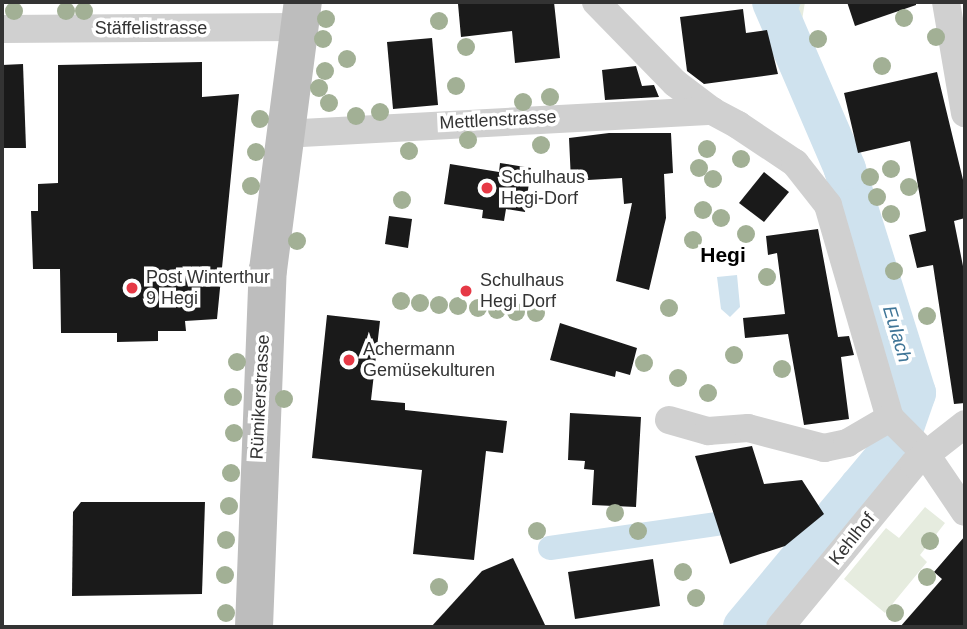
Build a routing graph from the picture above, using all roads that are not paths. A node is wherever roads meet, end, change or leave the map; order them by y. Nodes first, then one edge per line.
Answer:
1 (596, 2) edge
2 (946, 2) edge
3 (301, 14) edge
4 (2, 29) edge
5 (712, 111) junction
6 (965, 113) edge
7 (283, 134) junction
8 (669, 419) dead end
9 (965, 424) edge
10 (906, 435) junction
11 (965, 512) edge
12 (254, 627) edge
13 (780, 627) edge

1 - 5 street
2 - 6 street
3 - 4 street, Stäffelistrasse
3 - 7 main road, Rümikerstrasse
5 - 7 street, Mettlenstrasse
5 - 10 street
7 - 12 main road, Rümikerstrasse
8 - 10 street
9 - 10 street
10 - 11 street
10 - 13 street, Kehlhof

